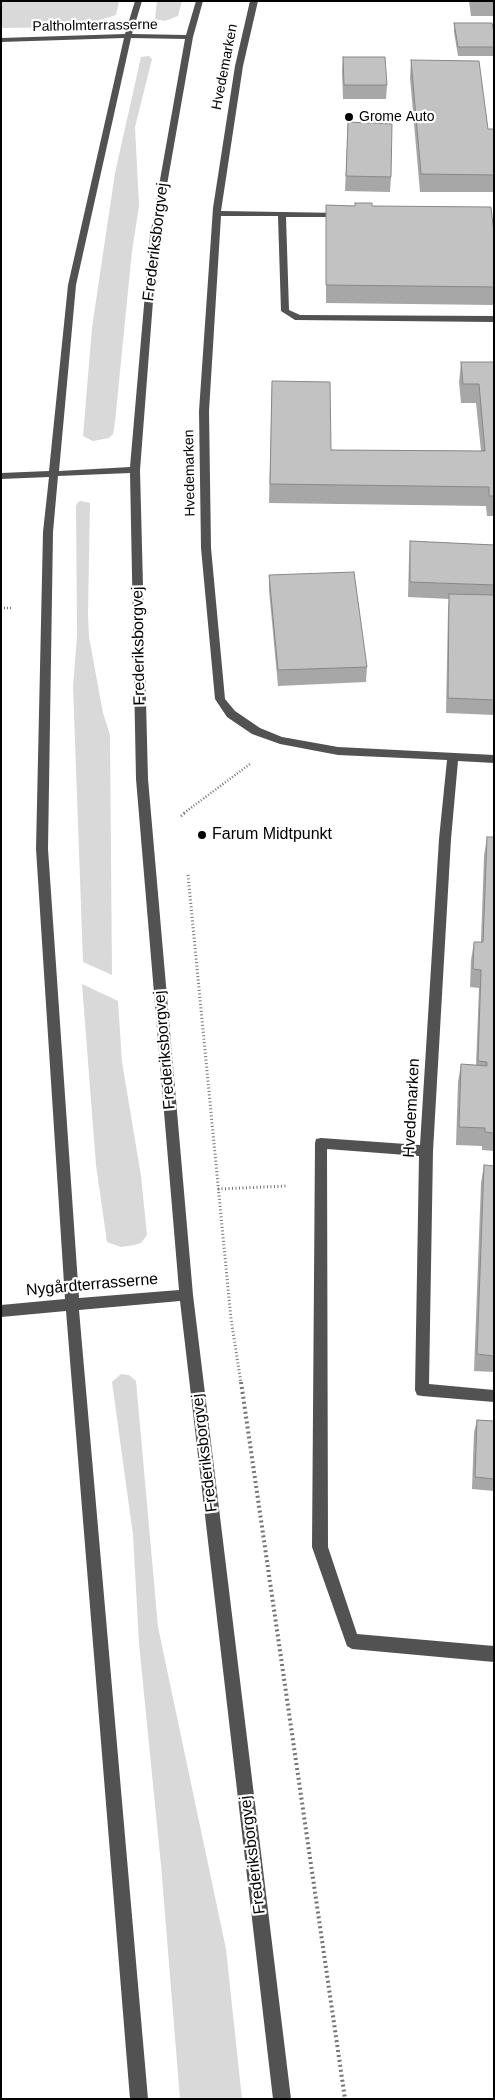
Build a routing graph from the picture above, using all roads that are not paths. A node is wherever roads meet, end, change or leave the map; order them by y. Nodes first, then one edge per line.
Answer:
1 (139, 1) edge
2 (200, 1) edge
3 (254, 1) edge
4 (128, 36) junction
5 (189, 37) junction
6 (1, 40) edge
7 (217, 213) junction
8 (282, 214) junction
9 (349, 215) edge
10 (494, 319) edge
11 (135, 470) junction
12 (54, 473) junction
13 (1, 476) edge
14 (453, 757) junction
15 (494, 759) edge
16 (426, 1151) junction
17 (186, 1295) junction
18 (72, 1304) junction
19 (1, 1311) edge
20 (494, 1396) edge
21 (494, 1654) edge
22 (139, 2099) edge
23 (282, 2099) edge

1 - 4 street
2 - 5 street, Frederiksborgvej
3 - 7 street, Hvedemarken
4 - 5 street, Paltholmterrasserne
4 - 6 street, Paltholmterrasserne
4 - 12 street
5 - 11 street, Frederiksborgvej
7 - 8 street
7 - 14 street, Hvedemarken
8 - 9 street
8 - 10 street
11 - 12 street
11 - 17 street, Frederiksborgvej
12 - 13 street
12 - 18 street
14 - 15 street, Hvedemarken
14 - 16 street, Hvedemarken
16 - 20 street, Hvedemarken
16 - 21 street
17 - 18 street, Nygårdterrasserne
17 - 23 street, Frederiksborgvej
18 - 19 street, Nygårdterrasserne
18 - 22 street

